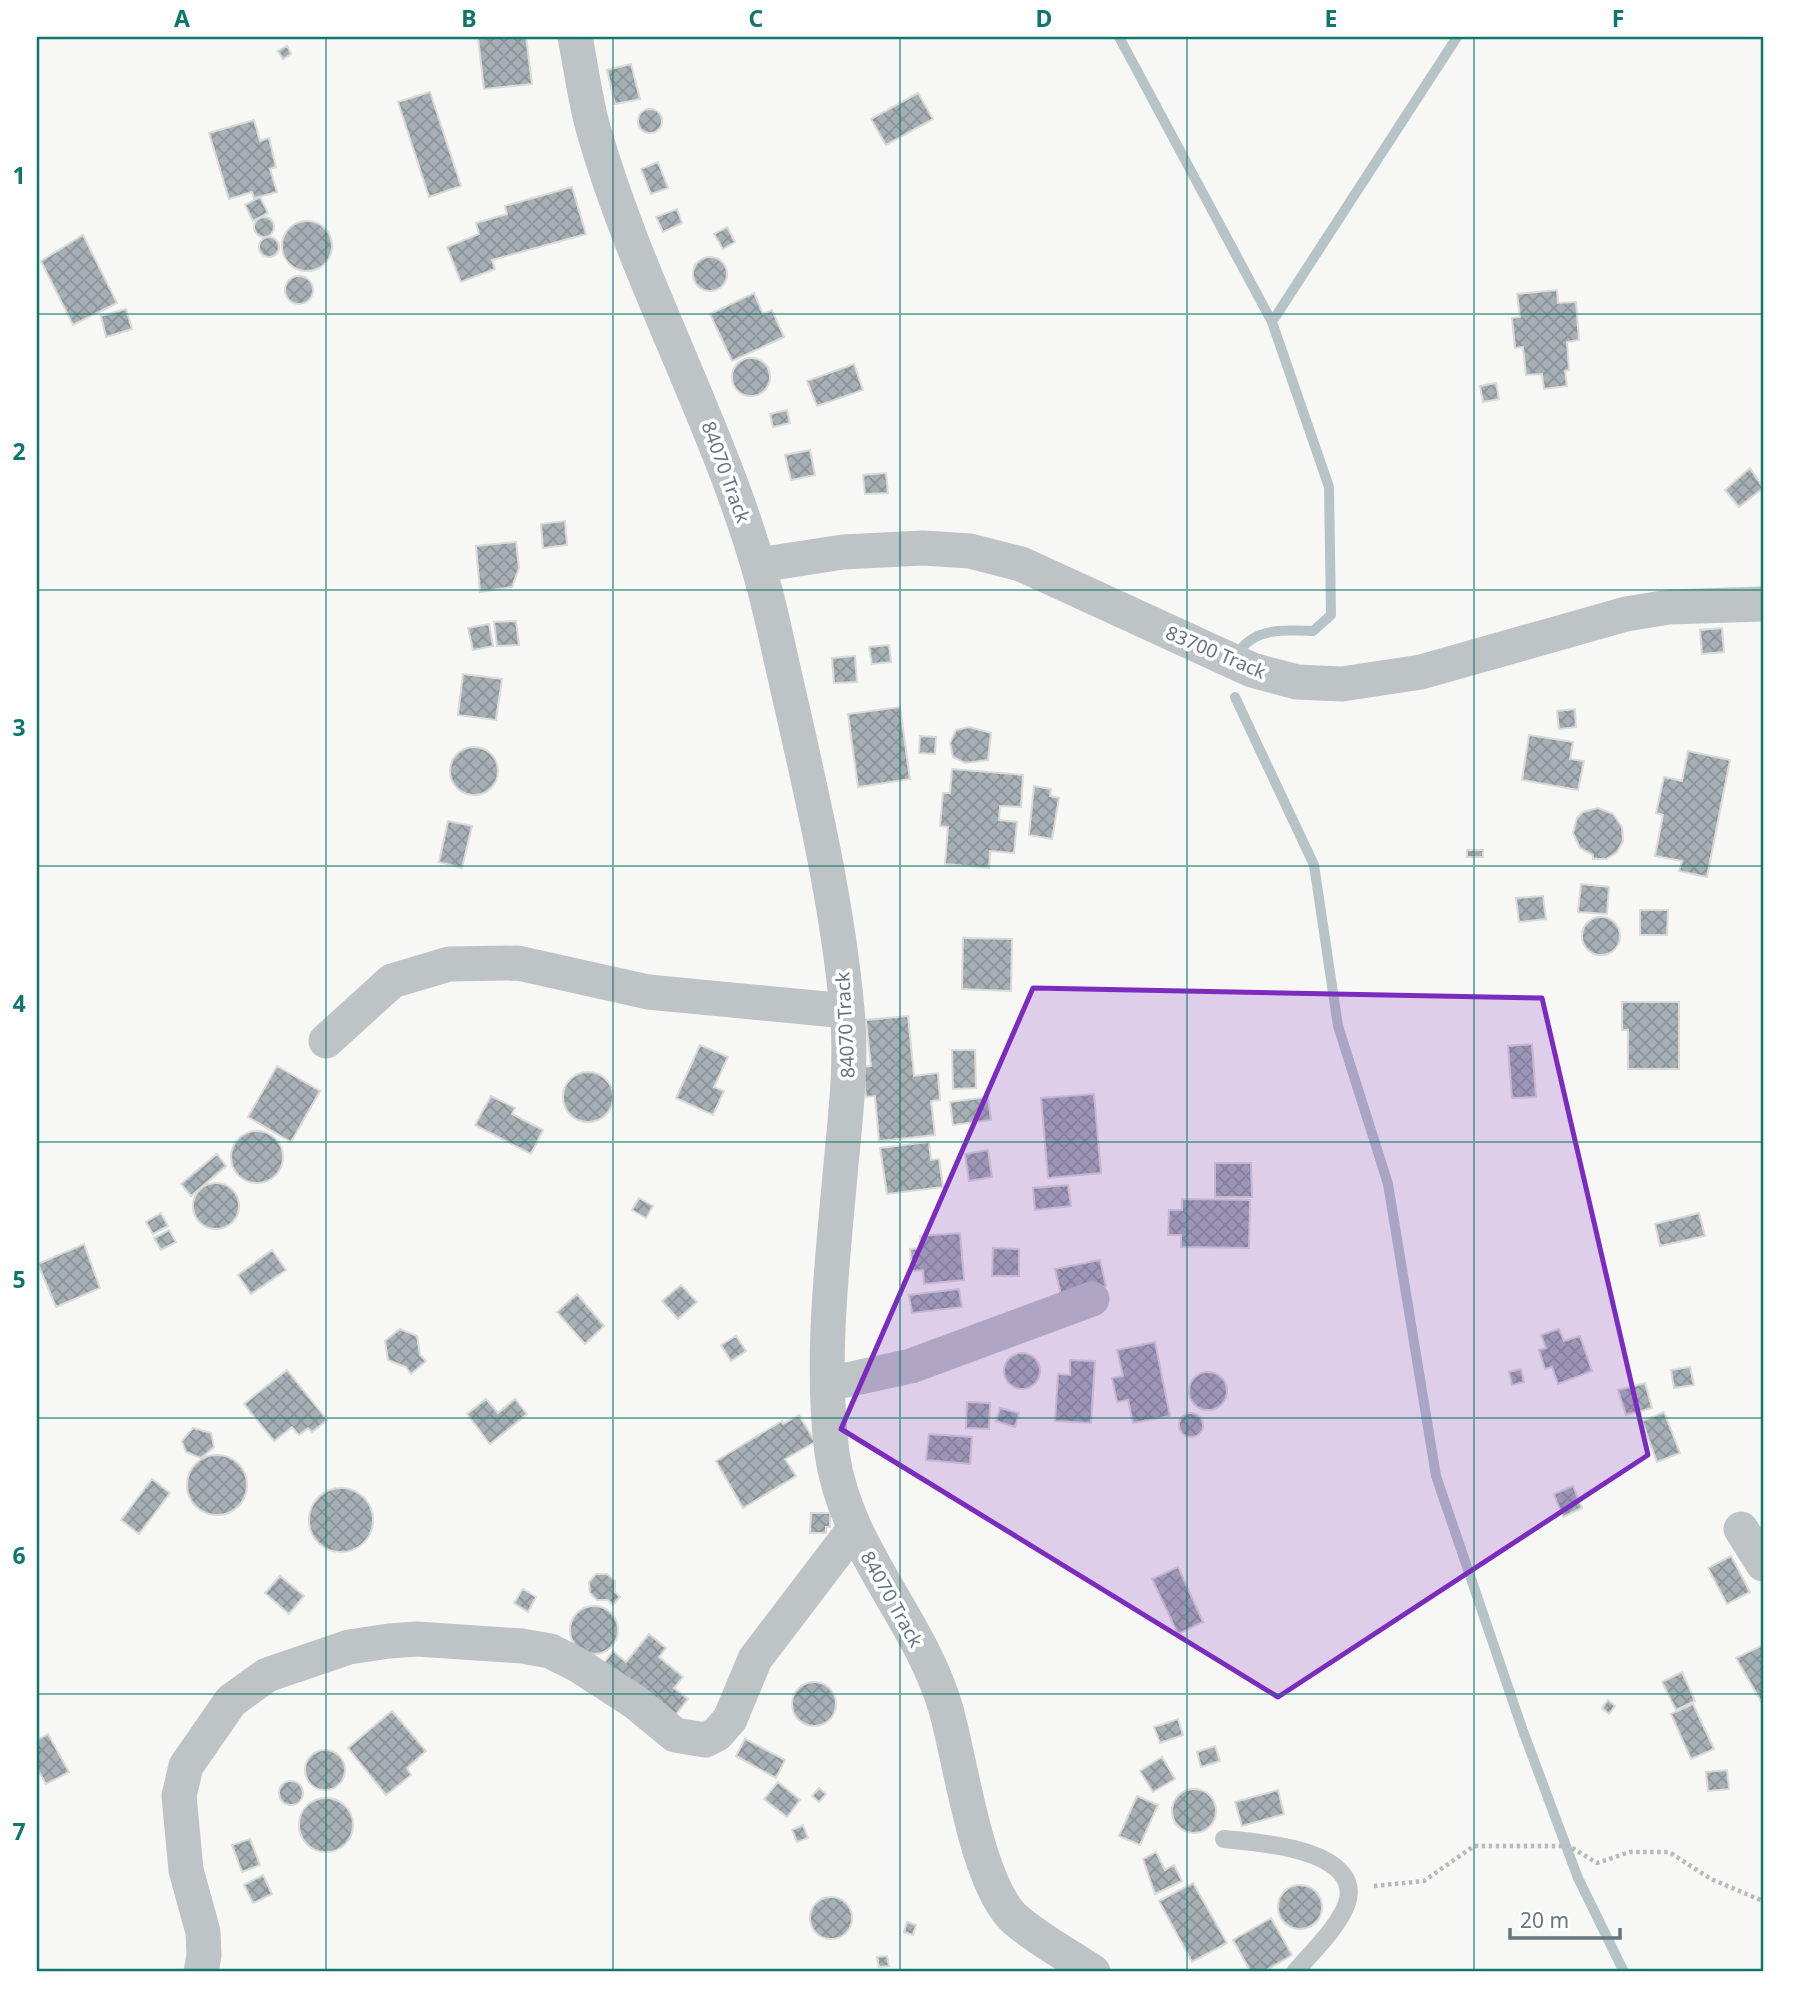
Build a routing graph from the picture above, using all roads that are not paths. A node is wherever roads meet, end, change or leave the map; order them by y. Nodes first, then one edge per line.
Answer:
1 (575, 37) edge
2 (759, 565) junction
3 (1763, 604) edge
4 (847, 1010) junction
5 (326, 1041) dead end
6 (1092, 1299) dead end
7 (828, 1384) junction
8 (853, 1529) junction
9 (1741, 1529) dead end
10 (1763, 1563) edge
11 (1224, 1839) dead end
12 (201, 1972) edge
13 (1093, 1972) edge
14 (1295, 1972) edge

1 - 2 street, 84070 Track
2 - 3 street, 83700 Track
2 - 4 street, 84070 Track
4 - 5 street
4 - 7 street, 84070 Track
6 - 7 street
7 - 8 street, 84070 Track
8 - 12 street
8 - 13 street, 84070 Track
9 - 10 street
11 - 14 lane

